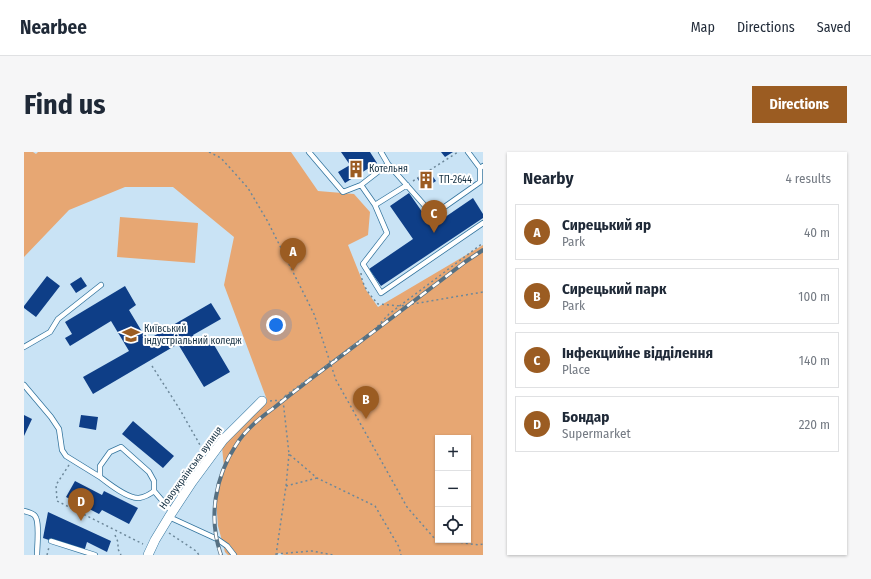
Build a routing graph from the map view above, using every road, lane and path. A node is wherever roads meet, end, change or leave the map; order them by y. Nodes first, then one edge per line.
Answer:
1 (210, 152) edge
2 (309, 152) edge
3 (381, 152) edge
4 (458, 152) edge
5 (468, 152) edge
6 (388, 164) junction
7 (481, 167) edge
8 (361, 185) junction
9 (481, 185) edge
10 (407, 186) junction
11 (375, 206) junction
12 (483, 223) edge
13 (483, 243) edge
14 (101, 284) dead end
15 (483, 292) edge
16 (401, 306) junction
17 (24, 347) edge
18 (152, 366) dead end
19 (24, 385) edge
20 (283, 400) junction
21 (262, 401) joint
22 (204, 452) dead end
23 (289, 454) junction
24 (72, 460) junction
25 (100, 478) junction
26 (317, 478) junction
27 (286, 486) junction
28 (154, 491) junction
29 (24, 511) edge
30 (170, 514) junction
31 (162, 528) junction
32 (115, 535) dead end
33 (435, 539) edge
34 (51, 542) joint
35 (464, 543) edge
36 (483, 544) edge
37 (145, 545) dead end
38 (37, 555) edge
39 (47, 555) edge
40 (95, 555) edge
41 (120, 555) edge
42 (148, 555) edge
43 (199, 555) edge
44 (234, 555) edge
45 (276, 555) edge
46 (333, 555) edge
47 (401, 555) edge

1 - 33 path
2 - 8 lane
3 - 6 lane
4 - 10 path
5 - 7 lane
6 - 8 lane
6 - 10 lane
7 - 9 lane
8 - 11 lane
9 - 10 lane
10 - 11 lane
11 - 12 lane
13 - 16 path
14 - 17 lane
15 - 16 path
16 - 20 path, bridge
18 - 22 path
19 - 24 lane
20 - 21 path
20 - 23 path
21 - 30 street, Новоукраїнська вулиця
23 - 26 path
23 - 27 path
24 - 25 lane
24 - 37 path
25 - 28 lane
25 - 28 lane
26 - 27 path
26 - 47 path
27 - 45 path
28 - 30 lane
29 - 38 lane
30 - 31 street, Новоукраїнська вулиця
30 - 44 lane
31 - 42 street, Новоукраїнська вулиця
31 - 43 path
32 - 41 path
34 - 39 path
34 - 40 lane
35 - 36 path
45 - 46 path

